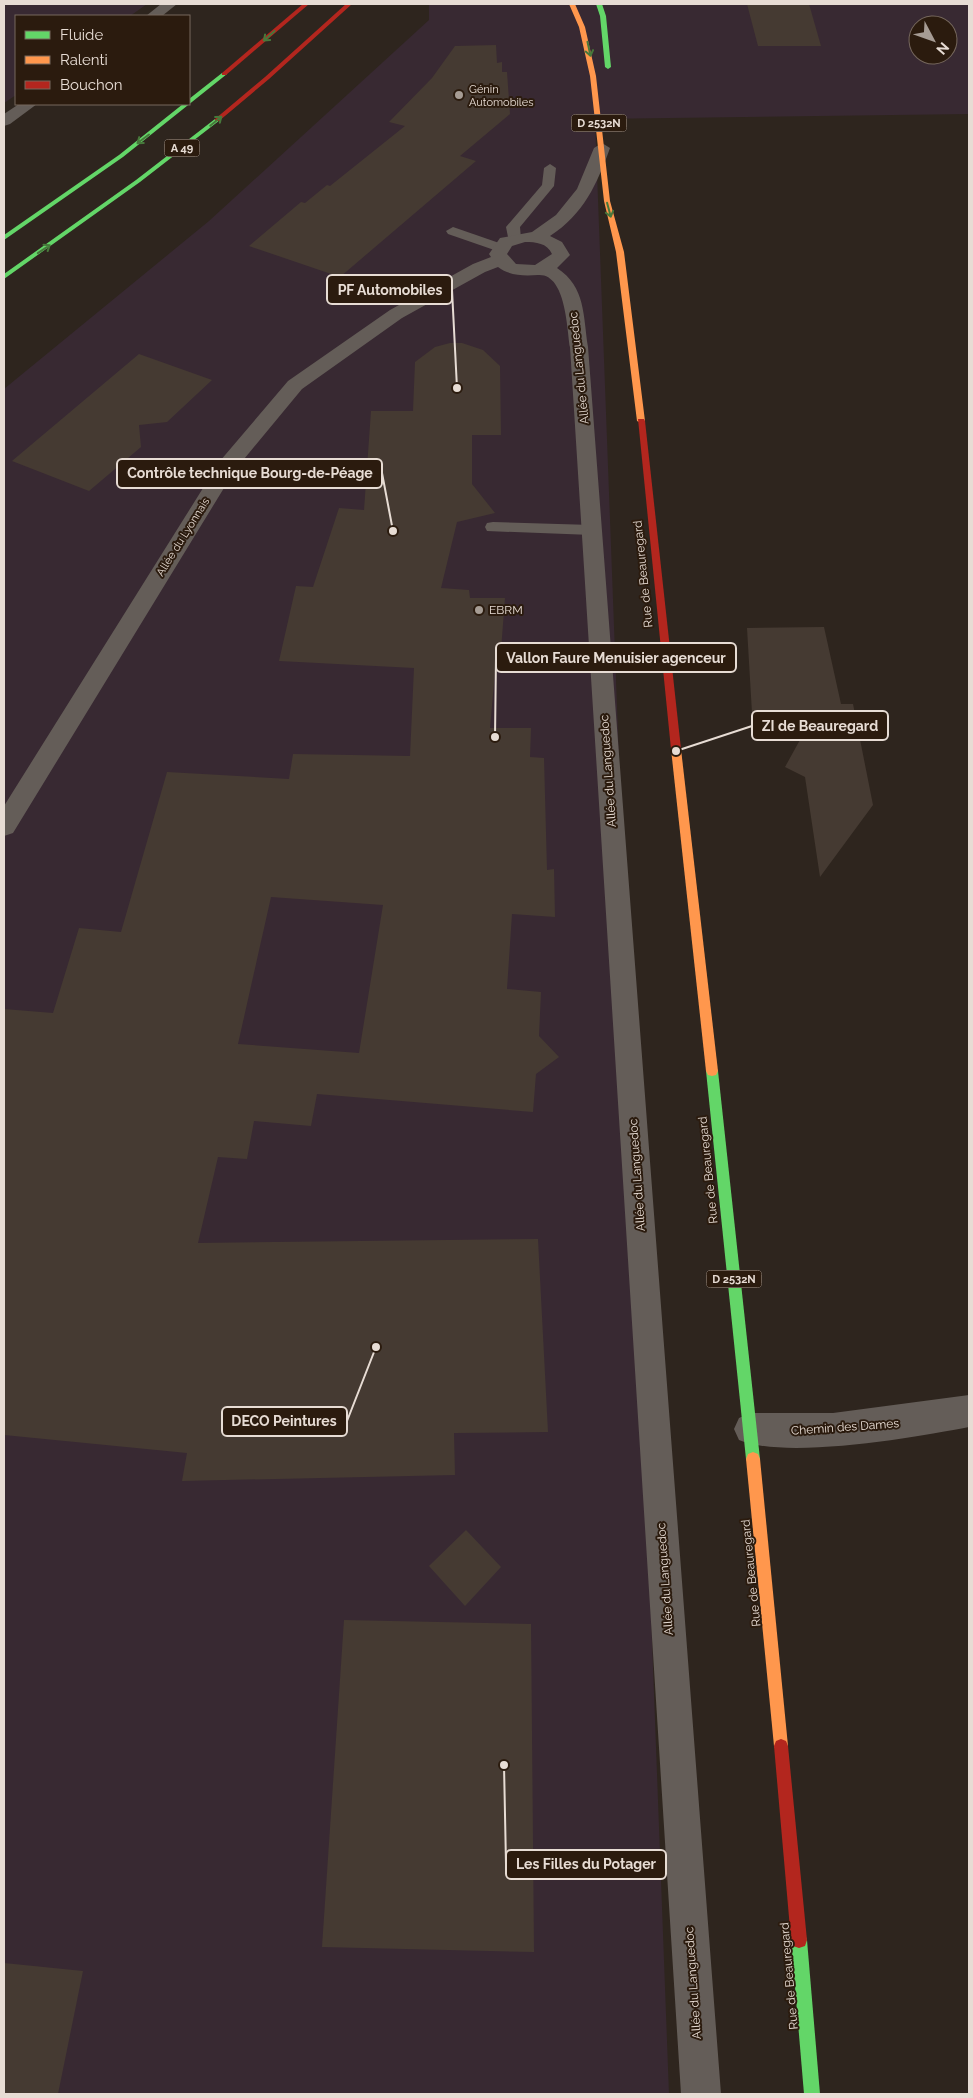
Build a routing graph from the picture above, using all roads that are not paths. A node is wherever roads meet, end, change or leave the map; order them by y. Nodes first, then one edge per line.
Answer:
1 (170, 4) edge
2 (306, 4) edge
3 (348, 4) edge
4 (572, 4) edge
5 (599, 4) edge
6 (154, 15) edge
7 (609, 75) dead end
8 (190, 102) edge
9 (28, 105) edge
10 (186, 105) edge
11 (4, 121) edge
12 (602, 148) junction
13 (550, 168) dead end
14 (623, 212) dead end
15 (453, 231) dead end
16 (536, 237) junction
17 (4, 238) edge
18 (619, 245) junction
19 (505, 249) junction
20 (545, 269) junction
21 (4, 276) edge
22 (493, 527) dead end
23 (592, 530) junction
24 (4, 826) edge
25 (969, 1411) edge
26 (750, 1429) junction
27 (700, 2094) edge
28 (812, 2094) edge

1 - 6 street
2 -> 8 main road, A 49
21 -> 3 main road, A 49
4 -> 12 main road, Rue de Beauregard / D 2532N
5 - 7 main road
9 - 11 street
10 -> 17 main road, A 49
12 - 16 street
12 -> 18 main road, Rue de Beauregard / D 2532N
13 - 19 lane
14 - 18 main road, Rue de Beauregard / D 2532N
15 - 19 lane
16 - 19 street, Allée du Lyonnais
16 - 20 street
18 - 26 main road, Rue de Beauregard / D 2532N
19 - 20 street
19 - 24 street, Allée du Lyonnais
20 - 23 street, Allée du Languedoc
22 - 23 lane
23 - 27 street, Allée du Languedoc
25 - 26 street, Chemin des Dames
26 - 28 main road, Rue de Beauregard / D 2532N

